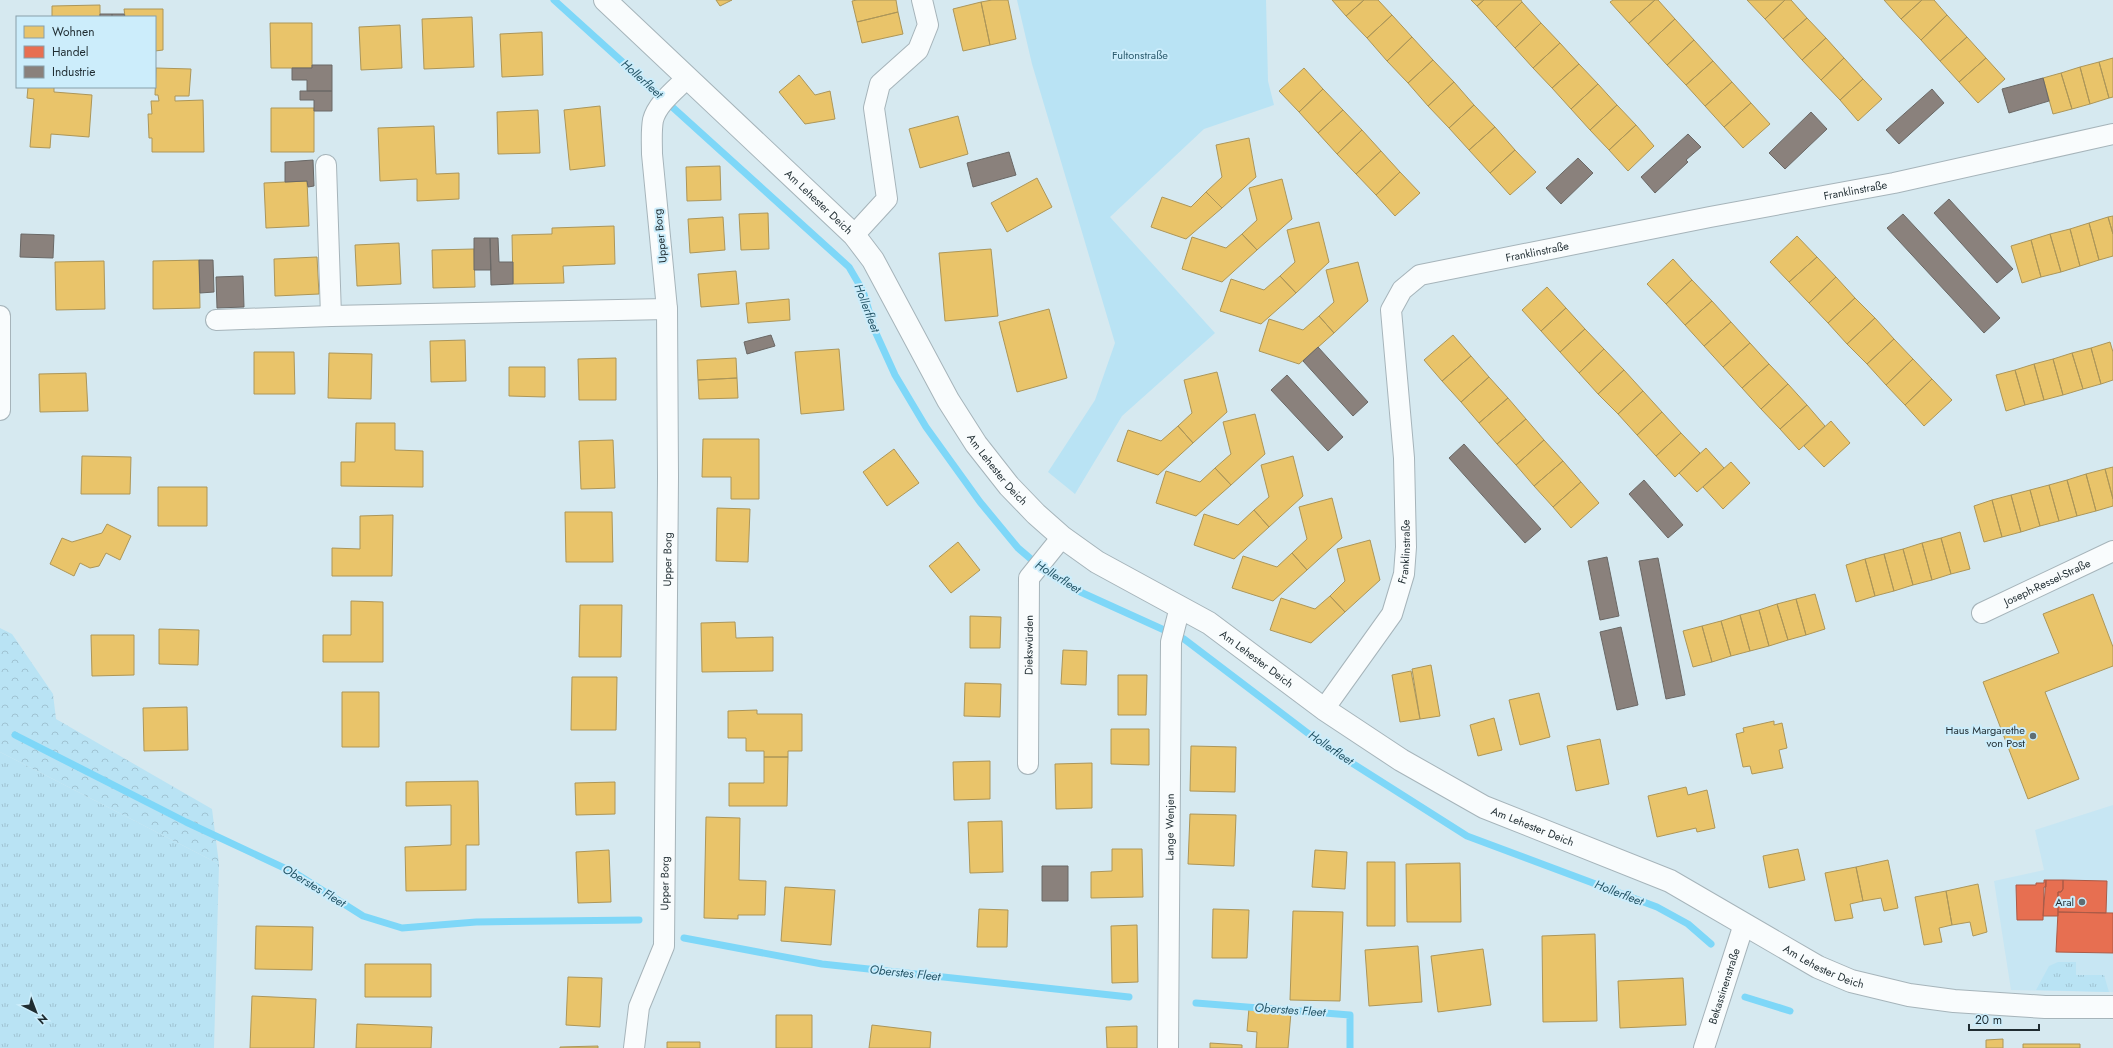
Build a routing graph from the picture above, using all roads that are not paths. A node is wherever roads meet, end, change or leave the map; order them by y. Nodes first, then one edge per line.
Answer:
1 (604, 0) edge
2 (922, 0) edge
3 (686, 79) junction
4 (2113, 134) edge
5 (326, 165) dead end
6 (854, 235) junction
7 (667, 309) junction
8 (0, 316) edge
9 (331, 316) junction
10 (216, 320) dead end
11 (0, 410) edge
12 (1062, 537) junction
13 (2113, 551) edge
14 (1982, 613) dead end
15 (1175, 625) junction
16 (1324, 708) junction
17 (1028, 764) dead end
18 (1744, 924) junction
19 (2113, 1006) edge
20 (634, 1048) edge
21 (1168, 1048) edge
22 (1704, 1048) edge

1 - 3 street, Am Lehester Deich
2 - 6 street
3 - 6 street, Am Lehester Deich
3 - 7 street, Upper Borg
4 - 16 street, Franklinstraße
5 - 9 street
6 - 12 street, Am Lehester Deich
7 - 9 street
7 - 20 street, Upper Borg
8 - 11 street
9 - 10 street
12 - 15 street, Am Lehester Deich
12 - 17 street, Diekswürden
13 - 14 street, Joseph-Ressel-Straße
15 - 16 street, Am Lehester Deich
15 - 21 street, Lange Wenjen
16 - 18 street, Am Lehester Deich
18 - 19 street, Am Lehester Deich
18 - 22 street, Bekassinenstraße

